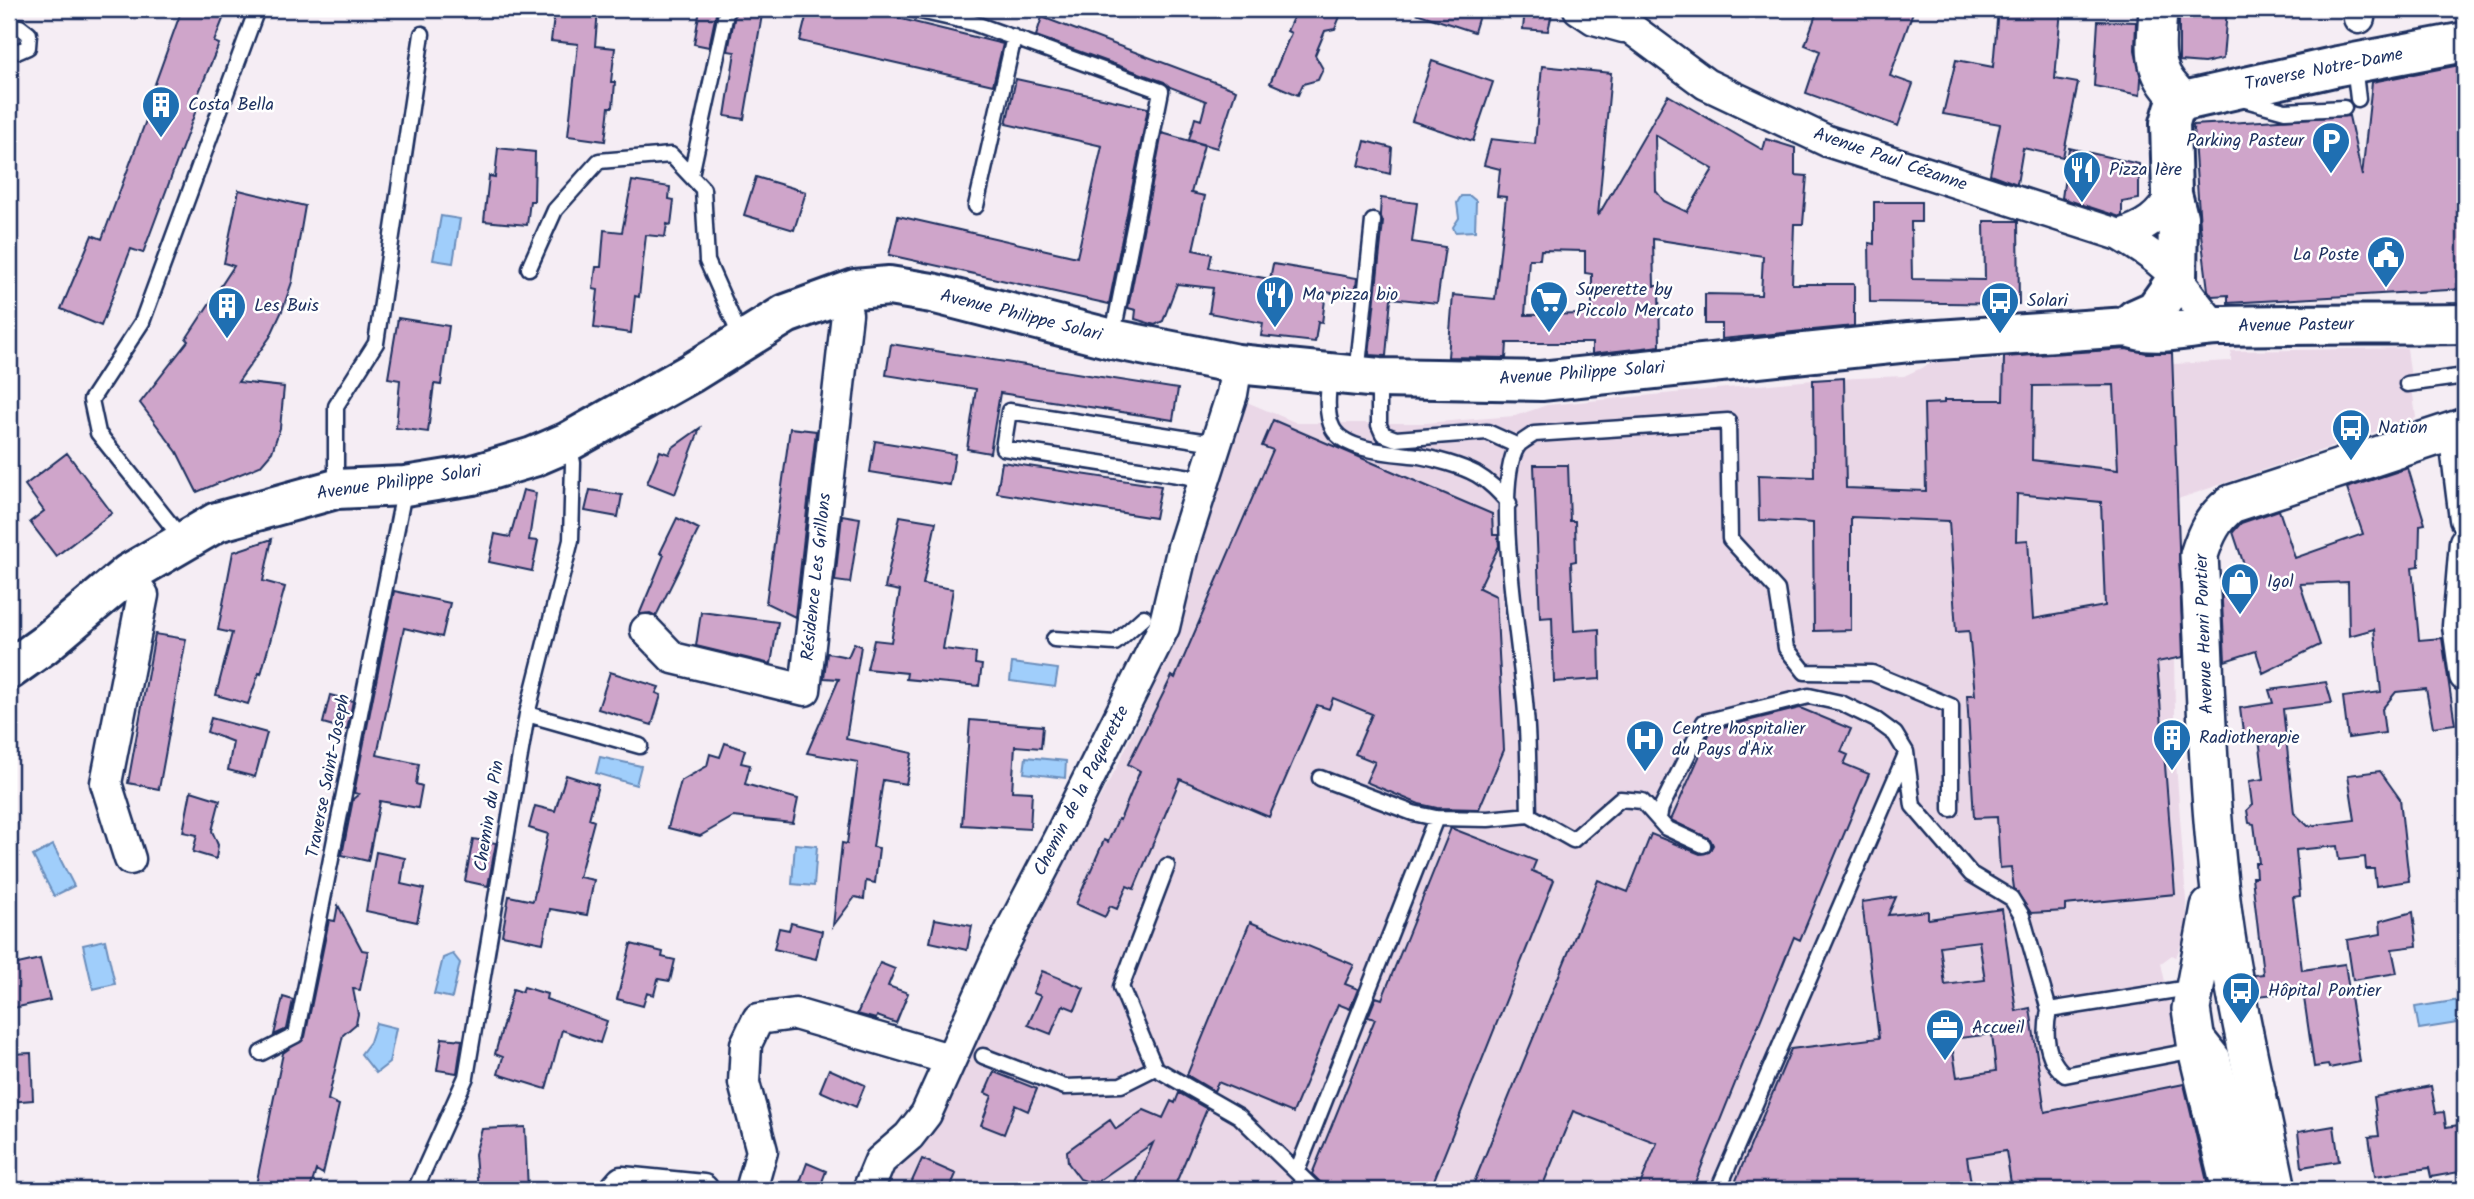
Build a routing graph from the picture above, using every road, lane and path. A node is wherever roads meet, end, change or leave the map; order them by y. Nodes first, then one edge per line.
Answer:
1 (257, 9) edge
2 (727, 9) edge
3 (911, 9) edge
4 (1579, 9) edge
5 (1605, 9) edge
6 (2158, 9) edge
7 (9, 26) edge
8 (1634, 30) junction
9 (422, 34) dead end
10 (1014, 37) junction
11 (2465, 43) edge
12 (19, 51) dead end
13 (2200, 97) junction
14 (2344, 108) dead end
15 (691, 175) junction
16 (2172, 194) junction
17 (976, 206) dead end
18 (1373, 221) dead end
19 (2119, 235) junction
20 (528, 268) dead end
21 (2177, 279) junction
22 (842, 292) junction
23 (2465, 324) edge
24 (2215, 326) junction
25 (2128, 327) junction
26 (1112, 339) junction
27 (742, 340) junction
28 (1237, 364) junction
29 (1356, 376) junction
30 (2465, 376) edge
31 (2407, 384) dead end
32 (2462, 427) edge
33 (568, 442) junction
34 (1215, 443) junction
35 (1518, 446) junction
36 (1204, 479) junction
37 (405, 486) junction
38 (336, 489) junction
39 (1509, 503) junction
40 (2465, 519) edge
41 (183, 540) junction
42 (2465, 542) edge
43 (128, 574) junction
44 (1144, 617) dead end
45 (646, 630) dead end
46 (1054, 639) dead end
47 (9, 670) edge
48 (2465, 676) edge
49 (527, 714) junction
50 (640, 746) dead end
51 (1906, 752) junction
52 (1320, 778) dead end
53 (1951, 809) dead end
54 (1530, 816) junction
55 (1436, 818) junction
56 (1659, 818) junction
57 (1703, 845) dead end
58 (2216, 853) junction
59 (130, 859) dead end
60 (1167, 866) dead end
61 (2194, 998) junction
62 (2049, 1010) junction
63 (2197, 1049) junction
64 (261, 1053) dead end
65 (983, 1056) dead end
66 (949, 1059) junction
67 (2251, 1068) junction
68 (1156, 1069) junction
69 (1297, 1171) junction
70 (2253, 1184) edge
71 (415, 1190) edge
72 (615, 1190) edge
73 (704, 1190) edge
74 (751, 1190) edge
75 (869, 1190) edge
76 (1315, 1190) edge
77 (1718, 1190) edge

1 - 41 lane
2 - 15 lane
3 - 10 lane
4 - 8 street
5 - 8 street, Avenue Paul Cézanne
6 - 13 street
7 - 12 lane
8 - 19 street, Avenue Paul Cézanne
9 - 38 lane
10 - 17 lane
10 - 26 lane
11 - 13 main road, Traverse Notre-Dame
13 - 14 lane
13 - 16 main road
15 - 20 lane
15 - 27 lane
16 - 19 street
16 - 21 main road
18 - 29 lane
19 - 21 street, Avenue Paul Cézanne
21 - 24 street, Avenue Paul Cézanne
21 - 25 main road
22 - 26 main road, Avenue Philippe Solari
22 - 27 main road, Avenue Philippe Solari
22 - 45 street, Résidence Les Grillons
23 - 24 main road, Avenue Pasteur
24 - 25 main road, Avenue Pasteur
25 - 29 main road, Avenue Philippe Solari
26 - 28 main road, Avenue Philippe Solari
27 - 33 main road, Avenue Philippe Solari
28 - 29 main road, Avenue Philippe Solari
28 - 34 street, Chemin de la Paquerette
29 - 35 lane
29 - 39 lane
30 - 31 lane
32 - 40 street
32 - 58 street, Avenue Henri Pontier
33 - 37 main road, Avenue Philippe Solari
33 - 49 lane, Chemin du Pin
34 - 36 street, Chemin de la Paquerette
34 - 36 lane
35 - 39 lane
35 - 53 lane
36 - 66 street, Chemin de la Paquerette
37 - 38 main road, Avenue Philippe Solari
37 - 64 lane, Traverse Saint-Joseph
38 - 41 main road, Avenue Philippe Solari
39 - 54 lane
41 - 43 main road, Avenue Philippe Solari
42 - 48 street
43 - 47 main road, Avenue Philippe Solari
43 - 59 street
44 - 46 lane
49 - 50 lane
49 - 71 lane, Chemin du Pin
51 - 56 lane
51 - 62 lane
51 - 77 lane
52 - 55 lane
54 - 55 lane
54 - 56 lane
55 - 69 lane
56 - 57 lane
58 - 61 street, Avenue Henri Pontier
58 - 67 street, Avenue Henri Pontier
60 - 68 lane
61 - 62 lane
61 - 63 street, Avenue Henri Pontier
61 - 67 street
61 - 70 lane
62 - 63 lane
63 - 70 street, Avenue Henri Pontier
65 - 68 lane
66 - 74 street
66 - 75 street, Chemin de la Paquerette
67 - 70 street, Avenue Henri Pontier
68 - 69 lane
69 - 76 lane
72 - 73 street

